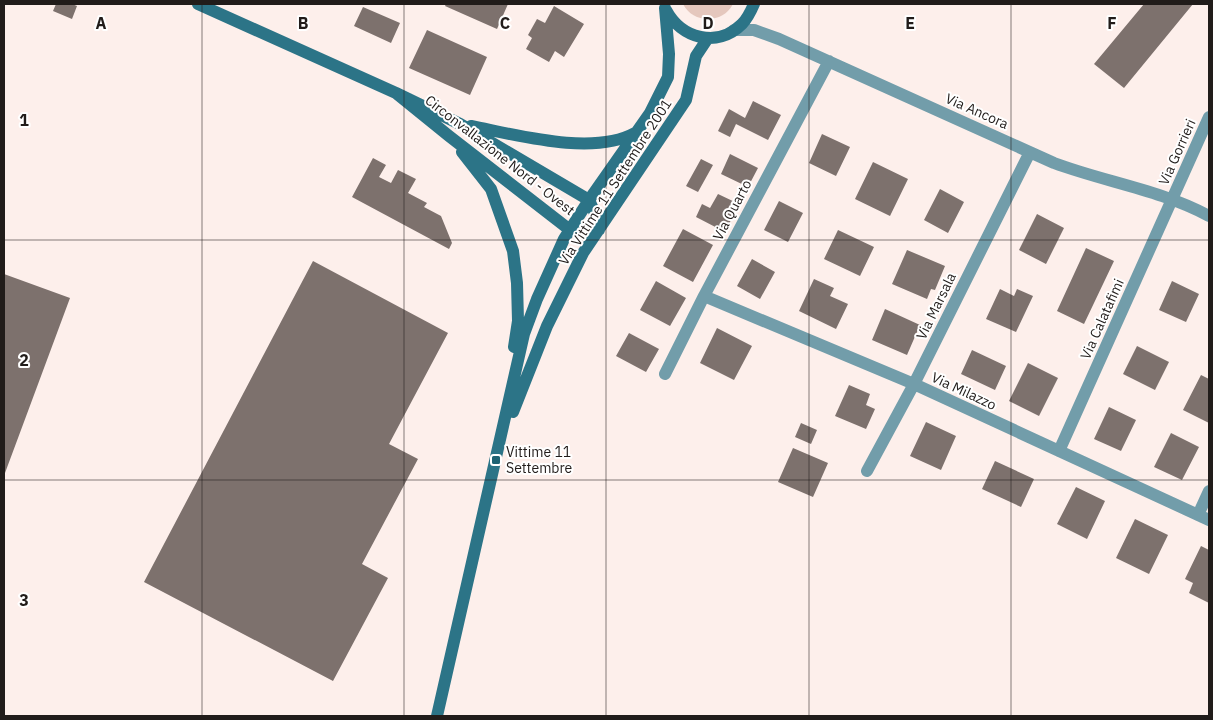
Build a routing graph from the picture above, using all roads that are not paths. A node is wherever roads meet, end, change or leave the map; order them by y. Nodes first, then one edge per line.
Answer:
1 (198, 4) edge
2 (754, 4) edge
3 (664, 6) edge
4 (734, 30) junction
5 (708, 38) junction
6 (829, 61) junction
7 (396, 92) junction
8 (1209, 117) edge
9 (460, 124) junction
10 (636, 133) junction
11 (449, 136) junction
12 (1030, 152) junction
13 (1172, 199) junction
14 (589, 200) junction
15 (1209, 216) edge
16 (570, 230) junction
17 (599, 230) junction
18 (704, 296) junction
19 (665, 374) dead end
20 (914, 384) junction
21 (1059, 451) junction
22 (496, 456) junction
23 (867, 471) dead end
24 (1209, 491) edge
25 (1203, 517) edge
26 (437, 716) edge

1 - 7 main road
2 - 4 main road
3 - 5 main road
3 - 10 main road, Via Vittime 11 Settembre 2001
4 - 5 main road, Via Ancora
4 - 6 street, Via Ancora
5 - 17 main road, Via Vittime 11 Settembre 2001
6 - 12 street, Via Ancora
6 - 18 street, Via Quarto
7 - 9 main road, Circonvallazione Nord - Ovest
7 - 11 main road, Circonvallazione Nord - Ovest
8 - 13 street, Via Gorrieri
9 - 10 main road, Circonvallazione Nord - Ovest
9 - 14 main road, Circonvallazione Nord - Ovest
10 - 14 main road, Via Vittime 11 Settembre 2001
11 - 16 main road, Circonvallazione Nord - Ovest
11 - 22 main road
12 - 13 street, Via Ancora
12 - 20 street, Via Marsala
13 - 15 street, Via Ancora
13 - 21 street, Via Calatafimi
14 - 16 main road, Via Vittime 11 Settembre 2001
14 - 17 main road, Circonvallazione Nord - Ovest
16 - 17 main road, Circonvallazione Nord - Ovest
16 - 22 main road, Via Vittime 11 Settembre 2001
17 - 22 main road, Via Vittime 11 Settembre 2001
18 - 19 street, Via Quarto
18 - 20 street, Via Milazzo
20 - 21 street, Via Milazzo
20 - 23 street, Via Marsala
21 - 25 street, Via Milazzo
22 - 26 main road
24 - 25 street

